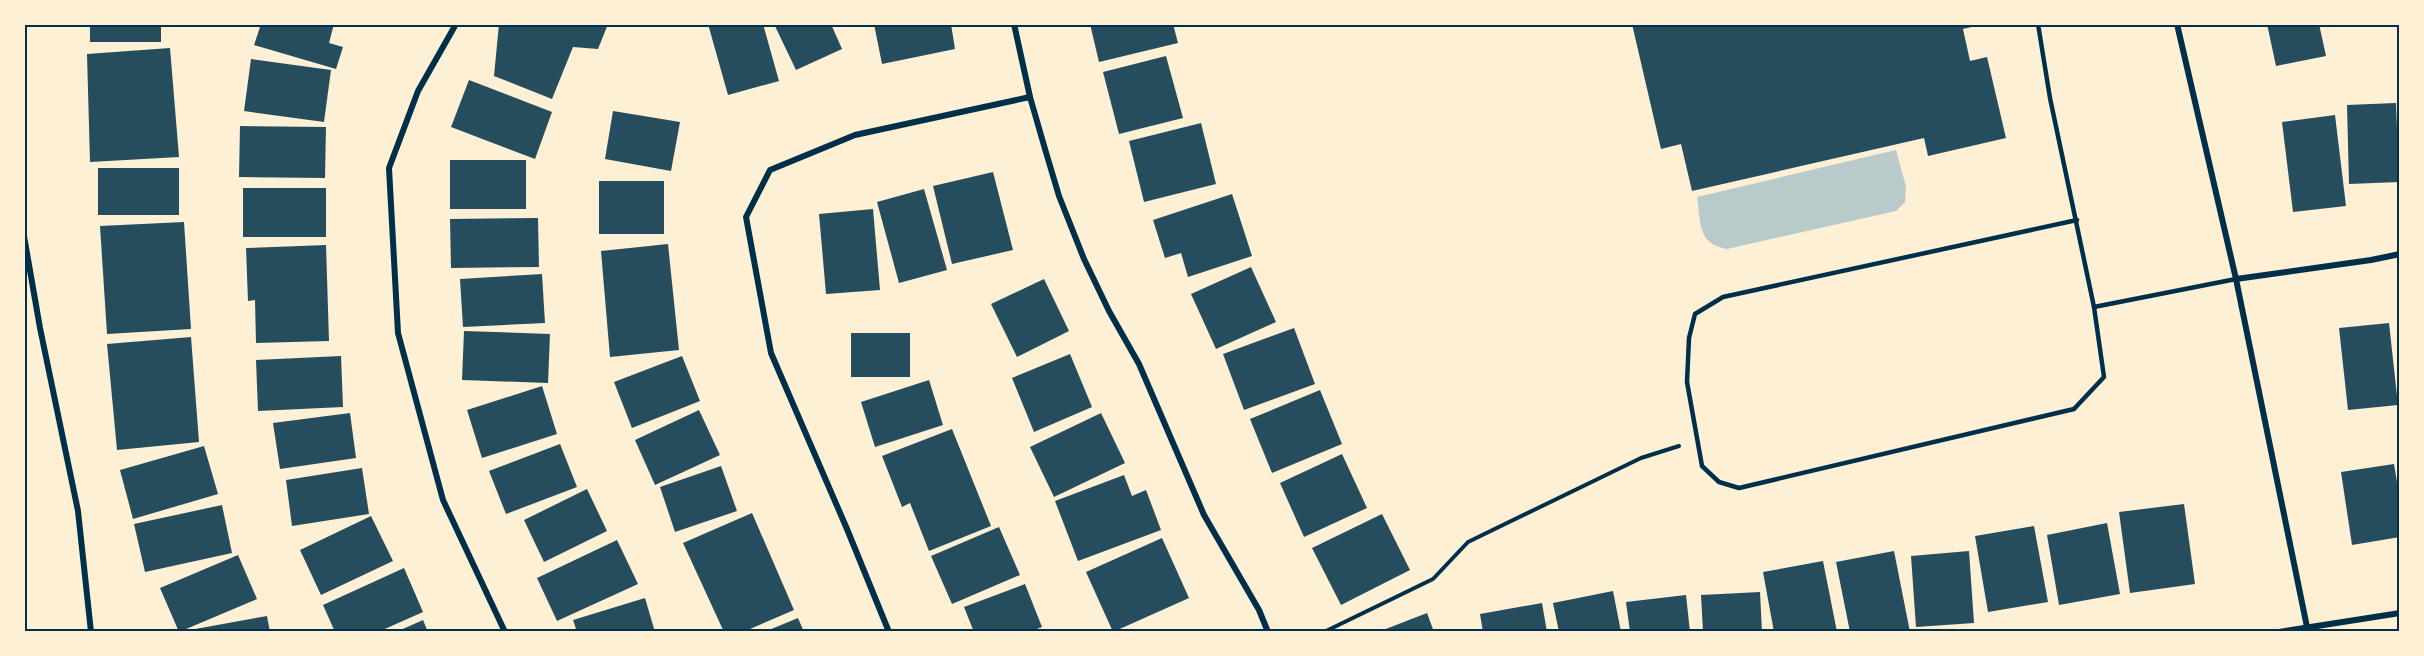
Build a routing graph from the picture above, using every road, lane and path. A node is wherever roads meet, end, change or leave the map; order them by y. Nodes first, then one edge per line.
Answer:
1 (456, 24) edge
2 (1014, 24) edge
3 (2038, 24) edge
4 (2177, 24) edge
5 (1030, 97) junction
6 (2077, 220) junction
7 (24, 236) edge
8 (2400, 254) edge
9 (2236, 279) junction
10 (2094, 307) junction
11 (1697, 440) junction
12 (2400, 613) edge
13 (2308, 630) edge
14 (91, 632) edge
15 (506, 632) edge
16 (889, 632) edge
17 (1268, 632) edge
18 (1324, 632) edge
19 (2279, 632) edge

1 - 15 street
2 - 5 street
3 - 6 lane
4 - 9 street
5 - 16 street
5 - 17 street
6 - 10 lane
6 - 11 lane
7 - 14 street
8 - 9 street
9 - 10 lane
9 - 13 street
10 - 11 lane
11 - 18 path
12 - 13 street
13 - 19 street

